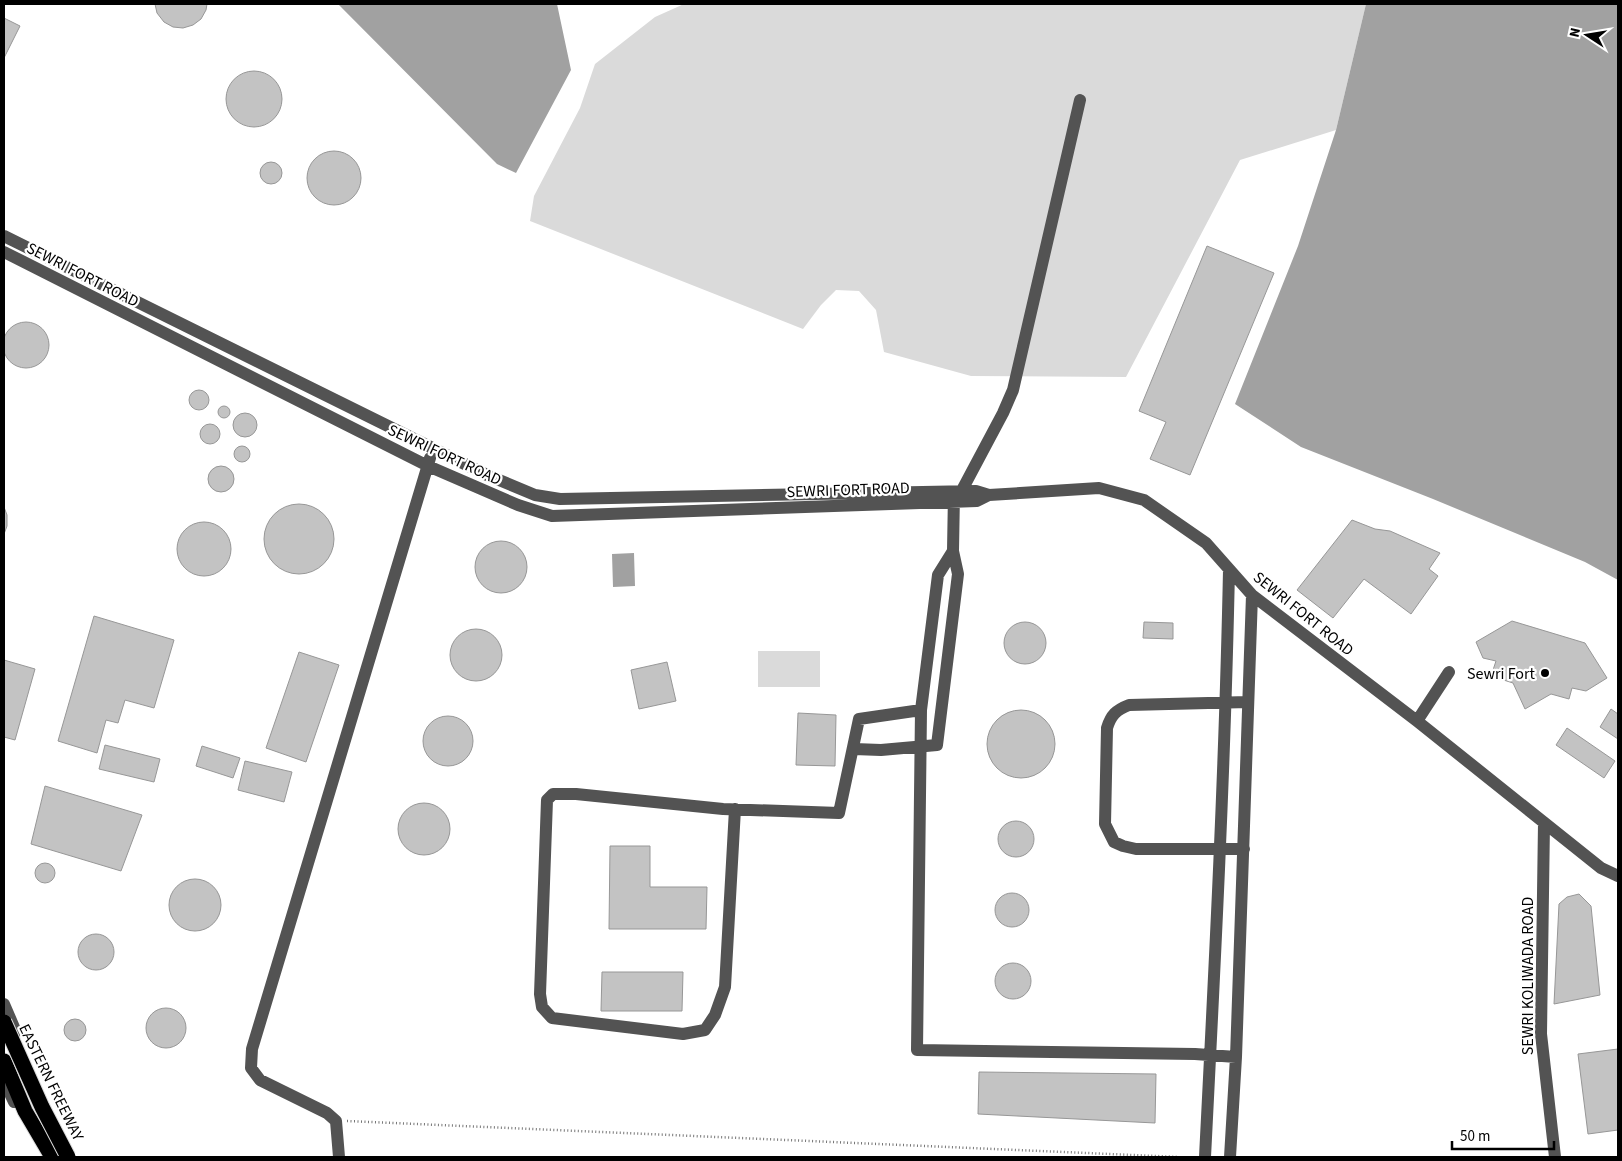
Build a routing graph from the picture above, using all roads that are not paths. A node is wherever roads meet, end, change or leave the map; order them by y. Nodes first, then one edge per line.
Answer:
1 (1080, 100) dead end
2 (4, 236) edge
3 (4, 252) edge
4 (320, 393) junction
5 (313, 408) junction
6 (434, 449) junction
7 (428, 466) junction
8 (958, 497) junction
9 (638, 498) junction
10 (640, 513) junction
11 (953, 551) junction
12 (1229, 570) junction
13 (1252, 595) junction
14 (1450, 672) dead end
15 (1226, 701) junction
16 (1248, 702) junction
17 (921, 710) junction
18 (1416, 721) junction
19 (921, 746) junction
20 (854, 749) junction
21 (735, 809) junction
22 (1544, 823) junction
23 (1221, 848) junction
24 (1244, 849) junction
25 (1618, 876) edge
26 (4, 1004) edge
27 (8, 1030) edge
28 (1210, 1055) junction
29 (1236, 1057) junction
30 (4, 1061) edge
31 (4, 1081) edge
32 (43, 1157) edge
33 (52, 1157) edge
34 (68, 1157) edge
35 (73, 1157) edge
36 (339, 1157) edge
37 (1205, 1157) edge
38 (1230, 1157) edge
39 (1555, 1157) edge

1 - 8 street
2 - 4 street
3 - 5 street, SEWRI FORT ROAD
4 - 5 street
4 - 6 street
5 - 7 street, SEWRI FORT ROAD
6 - 7 street
6 - 9 street
7 - 10 street, SEWRI FORT ROAD
7 - 36 street
8 - 9 street
8 - 10 street, SEWRI FORT ROAD
8 - 11 street
8 - 12 street, SEWRI FORT ROAD
9 - 10 street
11 - 17 street
11 - 19 street
12 - 13 street, SEWRI FORT ROAD
12 - 15 street
13 - 16 street
13 - 18 street, SEWRI FORT ROAD
14 - 18 street
15 - 16 street
15 - 23 street
15 - 23 street
16 - 24 street
17 - 19 street
17 - 20 street
18 - 22 street, SEWRI FORT ROAD
19 - 20 street
19 - 28 street
20 - 21 street
21 - 21 street
22 - 25 street, SEWRI FORT ROAD
22 - 39 street, SEWRI KOLIWADA ROAD
23 - 24 street
23 - 28 street
24 - 29 street
26 - 27 street
27 - 34 highway, EASTERN FREEWAY, bridge
27 - 35 street
28 - 29 street
28 - 37 street
29 - 38 street
30 - 33 highway, EASTERN FREEWAY
31 - 32 street

